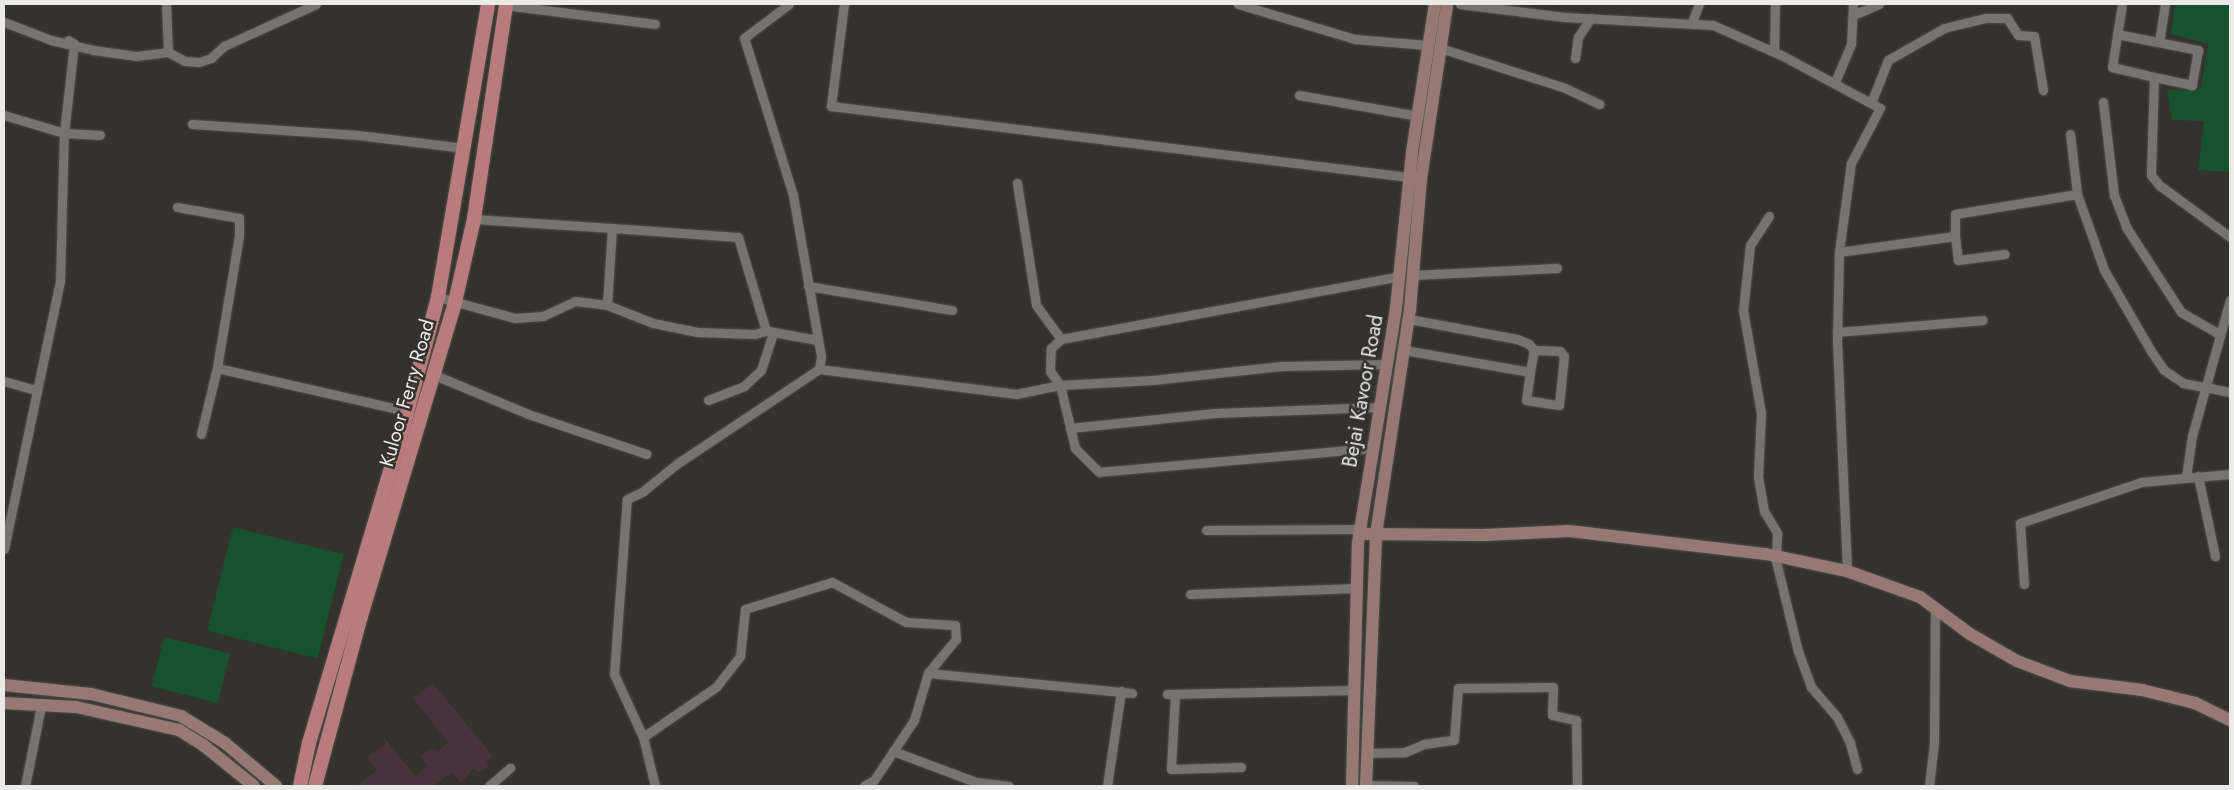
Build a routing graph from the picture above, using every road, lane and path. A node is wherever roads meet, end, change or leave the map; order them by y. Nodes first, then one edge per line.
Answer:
1 (166, 4) edge
2 (488, 4) edge
3 (788, 4) edge
4 (844, 4) edge
5 (1238, 4) edge
6 (1435, 4) edge
7 (1446, 4) edge
8 (1460, 4) edge
9 (1699, 4) edge
10 (1775, 4) edge
11 (1853, 4) edge
12 (1879, 4) edge
13 (2122, 4) edge
14 (2165, 4) edge
15 (313, 5) edge
16 (505, 5) edge
17 (1853, 16) junction
18 (1591, 18) junction
19 (4, 22) edge
20 (1692, 22) junction
21 (656, 24) dead end
22 (2117, 34) junction
23 (71, 42) junction
24 (2159, 42) junction
25 (1433, 44) junction
26 (1774, 51) junction
27 (168, 52) junction
28 (1575, 58) dead end
29 (2154, 77) junction
30 (1835, 82) junction
31 (2043, 90) dead end
32 (1299, 94) dead end
33 (1871, 102) junction
34 (2103, 102) dead end
35 (1599, 104) dead end
36 (4, 115) edge
37 (1418, 116) junction
38 (192, 124) dead end
39 (64, 133) junction
40 (2070, 134) dead end
41 (100, 135) dead end
42 (464, 148) junction
43 (1409, 177) junction
44 (1017, 183) dead end
45 (2077, 194) junction
46 (177, 207) dead end
47 (1770, 216) dead end
48 (474, 219) junction
49 (612, 228) junction
50 (1955, 236) junction
51 (2230, 237) edge
52 (1839, 252) junction
53 (2005, 254) dead end
54 (1557, 268) dead end
55 (1411, 275) junction
56 (808, 286) junction
57 (438, 297) junction
58 (2230, 300) edge
59 (455, 302) junction
60 (607, 306) junction
61 (952, 310) dead end
62 (1409, 319) junction
63 (1983, 320) dead end
64 (769, 331) junction
65 (1838, 332) junction
66 (2219, 334) junction
67 (1061, 339) junction
68 (818, 340) junction
69 (1404, 350) junction
70 (1534, 350) junction
71 (1386, 364) junction
72 (217, 368) junction
73 (819, 368) junction
74 (1530, 372) junction
75 (432, 374) junction
76 (4, 381) edge
77 (1060, 385) junction
78 (2206, 387) junction
79 (36, 390) junction
80 (2230, 392) edge
81 (708, 400) dead end
82 (1378, 407) junction
83 (407, 411) junction
84 (1070, 428) junction
85 (201, 434) dead end
86 (1372, 448) junction
87 (646, 454) dead end
88 (2230, 474) edge
89 (2198, 476) junction
90 (2186, 477) junction
91 (1206, 530) dead end
92 (1360, 532) junction
93 (1376, 534) junction
94 (4, 549) edge
95 (1777, 556) junction
96 (2214, 556) dead end
97 (1847, 571) junction
98 (2024, 584) dead end
99 (1357, 588) junction
100 (1190, 594) dead end
101 (1934, 608) junction
102 (928, 673) junction
103 (4, 685) edge
104 (1354, 690) junction
105 (1121, 691) junction
106 (1132, 693) dead end
107 (133, 702) junction
108 (4, 703) edge
109 (41, 706) junction
110 (130, 717) junction
111 (2230, 720) edge
112 (643, 737) junction
113 (893, 751) junction
114 (1366, 754) junction
115 (1241, 767) dead end
116 (510, 768) dead end
117 (1857, 769) dead end
118 (976, 784) edge
119 (26, 786) edge
120 (254, 786) edge
121 (276, 786) edge
122 (300, 786) edge
123 (315, 786) edge
124 (489, 786) edge
125 (654, 786) edge
126 (864, 786) edge
127 (1009, 786) edge
128 (1107, 786) edge
129 (1352, 786) edge
130 (1366, 786) edge
131 (1414, 786) edge
132 (1576, 786) edge
133 (1929, 786) edge

1 - 27 street
2 - 42 main road, Kuloor Ferry Road
3 - 56 street
4 - 43 street
5 - 25 street
6 - 25 main road, Bejai Kavoor Road
7 - 25 main road, Bejai Kavoor Road
8 - 18 street
9 - 20 street
10 - 26 street
11 - 17 street
12 - 17 street
13 - 22 street
14 - 24 street
15 - 27 street
16 - 21 street
16 - 48 main road, Kuloor Ferry Road
17 - 30 street
18 - 20 street
18 - 28 street
19 - 23 street
20 - 26 street
22 - 24 street
22 - 29 street
23 - 27 street
23 - 39 street
24 - 29 street
25 - 35 street
25 - 37 main road, Bejai Kavoor Road
25 - 55 main road, Bejai Kavoor Road
26 - 30 street
29 - 51 street
30 - 33 street
31 - 33 street
32 - 37 street
33 - 52 street
34 - 66 street
36 - 39 street
37 - 43 main road, Bejai Kavoor Road
38 - 42 street
39 - 41 street
39 - 79 street
40 - 45 street
42 - 57 main road, Kuloor Ferry Road
43 - 55 main road, Bejai Kavoor Road
44 - 67 street
45 - 50 street
45 - 78 street
46 - 72 street
47 - 95 street
48 - 49 street
48 - 59 main road, Kuloor Ferry Road
49 - 60 street
49 - 64 street
50 - 52 street
50 - 53 street
52 - 65 street
54 - 55 street
55 - 62 main road, Bejai Kavoor Road
55 - 67 street
55 - 71 main road, Bejai Kavoor Road
56 - 61 street
56 - 68 street
57 - 59 street
57 - 83 main road, Kuloor Ferry Road
58 - 66 street
59 - 60 street
59 - 75 main road, Kuloor Ferry Road
60 - 64 street
62 - 69 main road, Bejai Kavoor Road
62 - 70 street
63 - 65 street
64 - 68 street
64 - 81 street
65 - 97 street
66 - 78 street
67 - 77 street
68 - 73 street
69 - 74 street
69 - 93 main road, Bejai Kavoor Road
70 - 74 street
70 - 74 street
71 - 77 street
71 - 82 main road, Bejai Kavoor Road
72 - 83 street
72 - 85 street
73 - 77 street
73 - 112 street
75 - 87 street
75 - 123 main road, Kuloor Ferry Road
76 - 79 street
77 - 84 street
78 - 80 street
78 - 90 street
79 - 94 street
82 - 84 street
82 - 86 main road, Bejai Kavoor Road
83 - 122 main road, Kuloor Ferry Road
84 - 86 street
86 - 92 main road, Bejai Kavoor Road
88 - 89 street
89 - 90 street
89 - 96 street
90 - 98 street
91 - 92 street
92 - 93 main road
92 - 99 main road, Bejai Kavoor Road
93 - 95 main road
93 - 114 main road, Bejai Kavoor Road
95 - 97 main road
95 - 117 street
97 - 101 main road
99 - 100 street
99 - 104 main road, Bejai Kavoor Road
101 - 111 main road
101 - 133 street
102 - 105 street
102 - 112 street
102 - 113 street
103 - 107 main road
104 - 115 street
104 - 129 main road, Bejai Kavoor Road
105 - 106 street
105 - 128 street
107 - 110 main road
107 - 121 main road
108 - 109 main road
109 - 110 main road
109 - 119 street
110 - 120 main road
112 - 125 street
113 - 118 street
113 - 126 street
114 - 130 main road, Bejai Kavoor Road
114 - 132 street
116 - 124 street
118 - 127 street
130 - 131 street

